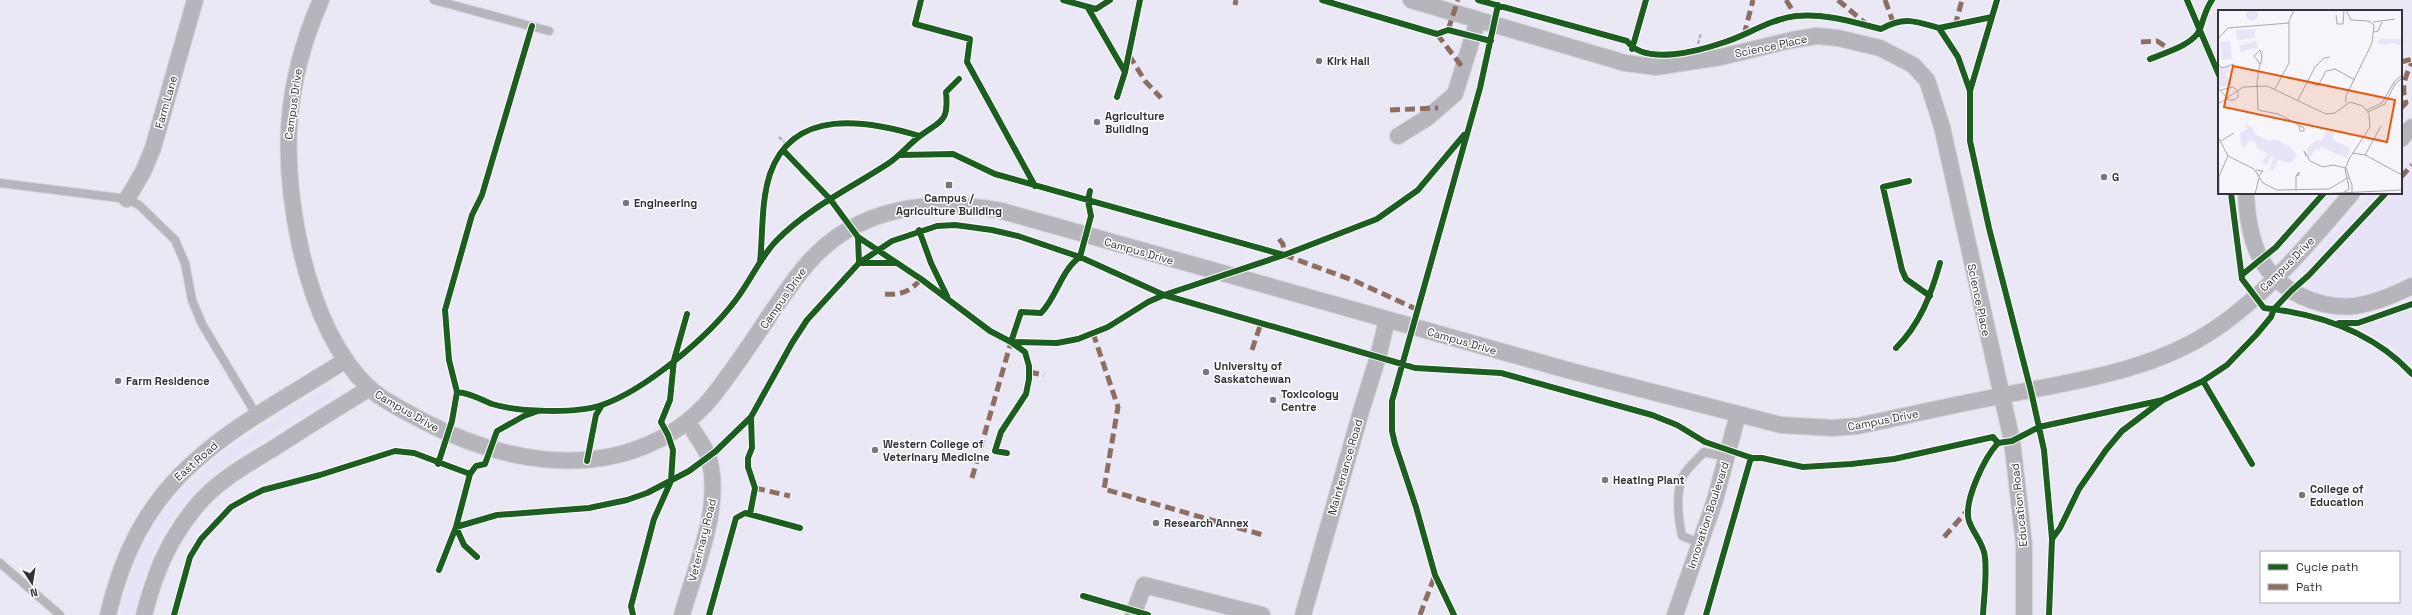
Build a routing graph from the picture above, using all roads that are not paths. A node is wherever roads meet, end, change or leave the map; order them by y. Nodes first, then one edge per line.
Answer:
1 (195, 0) edge
2 (321, 0) edge
3 (434, 0) edge
4 (1410, 0) edge
5 (1478, 20) junction
6 (549, 31) dead end
7 (1398, 136) dead end
8 (0, 183) edge
9 (2246, 194) edge
10 (2351, 194) edge
11 (126, 199) junction
12 (2273, 278) junction
13 (2412, 286) edge
14 (1387, 320) junction
15 (346, 360) junction
16 (370, 388) junction
17 (2002, 396) junction
18 (1738, 414) junction
19 (257, 416) junction
20 (688, 422) junction
21 (1726, 457) junction
22 (1700, 543) junction
23 (0, 562) edge
24 (60, 615) edge
25 (108, 615) edge
26 (144, 615) edge
27 (682, 615) edge
28 (1133, 615) edge
29 (1262, 615) edge
30 (1303, 615) edge
31 (1675, 615) edge
32 (2024, 615) edge

1 - 11 street, Farm Lane
2 - 15 street, Campus Drive
3 - 6 lane
4 - 5 street, Science Place
5 - 7 street
5 - 17 street, Science Place
8 - 11 lane
9 - 12 street
10 - 12 street, Campus Drive
11 - 19 lane
12 - 13 street
12 - 17 street, Campus Drive
14 - 18 street, Campus Drive
14 - 20 street, Campus Drive
14 - 30 street, Maintenance Road
15 - 16 street, Campus Drive
15 - 19 street, East Road
16 - 20 street, Campus Drive
16 - 26 street
17 - 18 street, Campus Drive
17 - 32 street, Education Road
18 - 21 street, Innovation Boulevard
19 - 25 street, East Road
20 - 27 street, Veterinary Road
21 - 22 street, Innovation Boulevard
21 - 22 lane
22 - 31 street, Innovation Boulevard
23 - 24 lane
28 - 29 street

